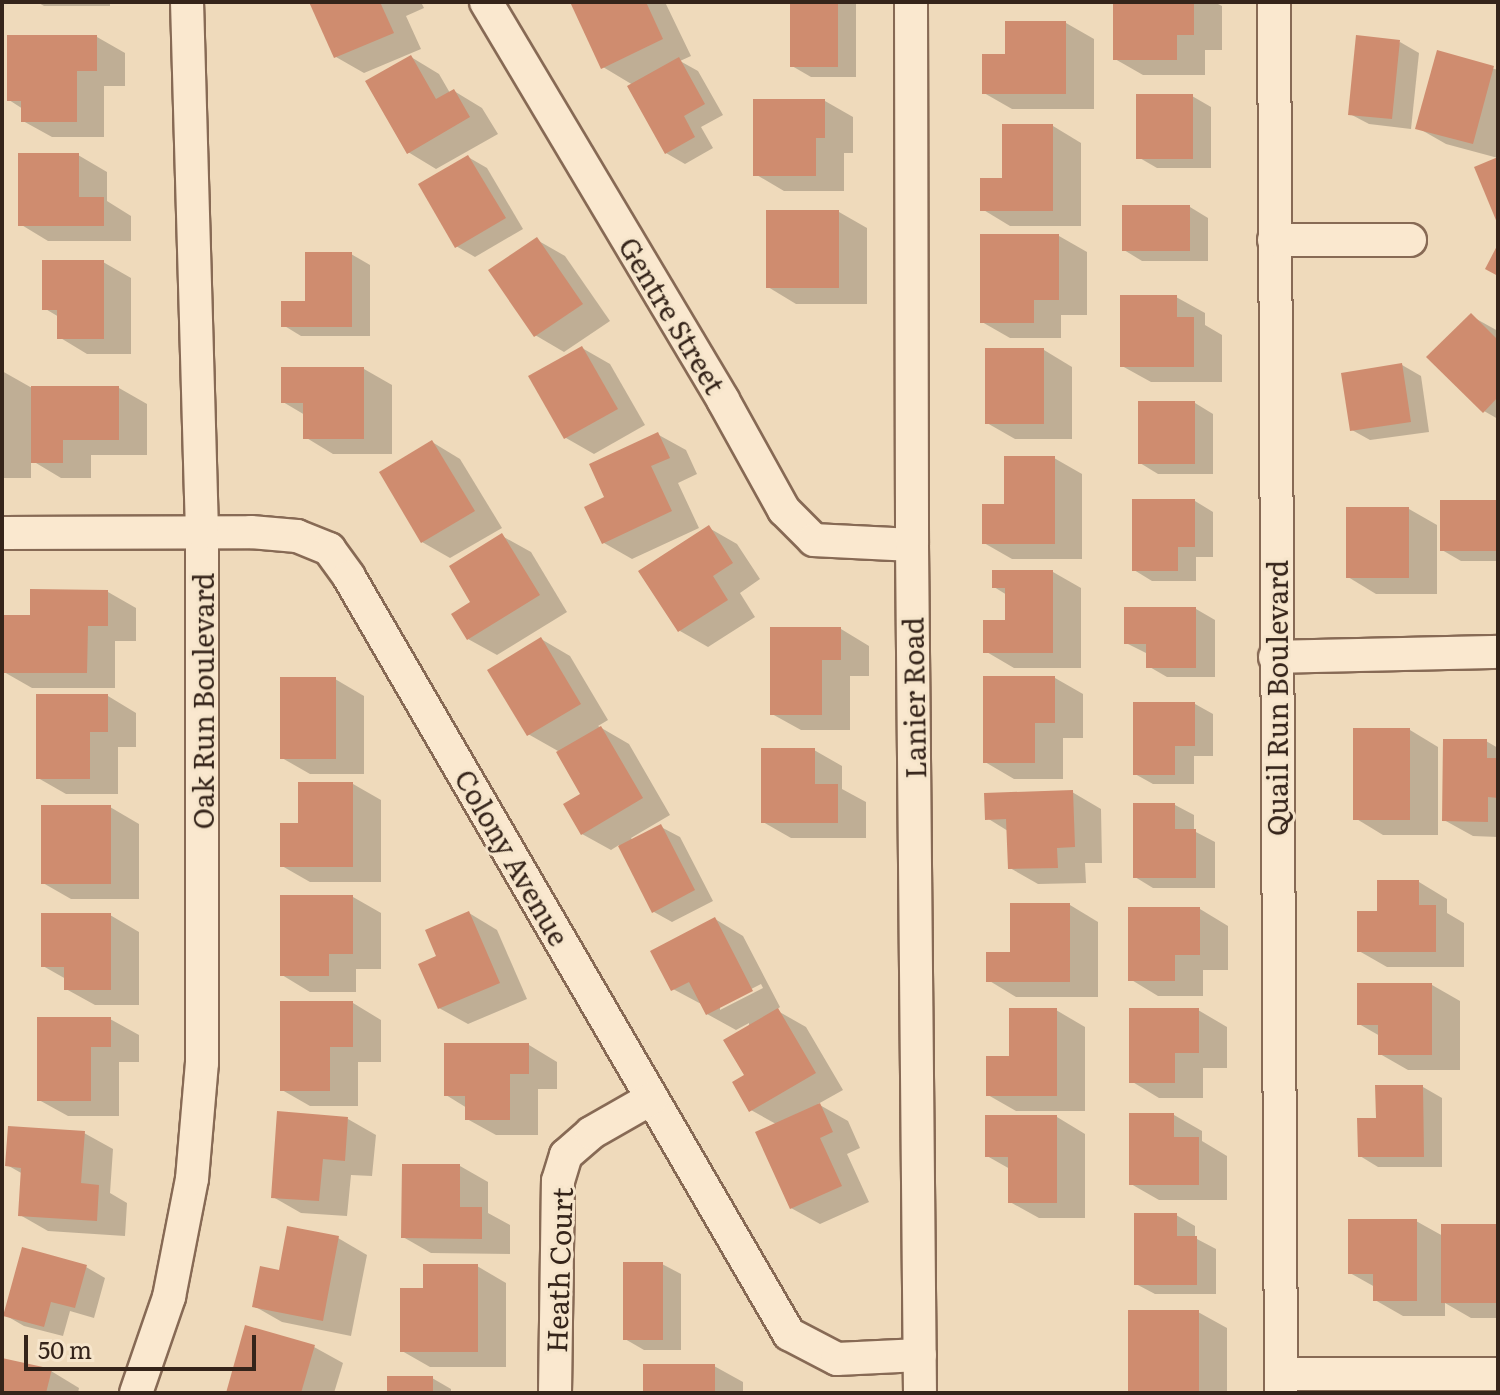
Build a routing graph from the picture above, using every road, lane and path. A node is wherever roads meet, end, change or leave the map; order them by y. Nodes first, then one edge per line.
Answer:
1 (187, 2) edge
2 (486, 2) edge
3 (911, 2) edge
4 (1274, 2) edge
5 (1274, 240) junction
6 (1410, 240) dead end
7 (202, 532) junction
8 (2, 533) edge
9 (912, 545) junction
10 (1498, 652) edge
11 (1275, 657) junction
12 (652, 1098) junction
13 (920, 1355) junction
14 (1498, 1374) edge
15 (1281, 1384) edge
16 (136, 1393) edge
17 (555, 1393) edge
18 (920, 1393) edge

1 - 7 street, Oak Run Boulevard
2 - 9 street, Gentre Street
3 - 9 street, Lanier Road
4 - 5 street, Quail Run Boulevard
5 - 6 street
5 - 11 street, Quail Run Boulevard
7 - 8 street, Colony Avenue
7 - 12 street, Colony Avenue
7 - 16 street, Oak Run Boulevard
9 - 13 street, Lanier Road
10 - 11 street
11 - 15 street, Quail Run Boulevard
12 - 13 street, Colony Avenue
12 - 17 street, Heath Court
13 - 18 street, Lanier Road
14 - 15 street

